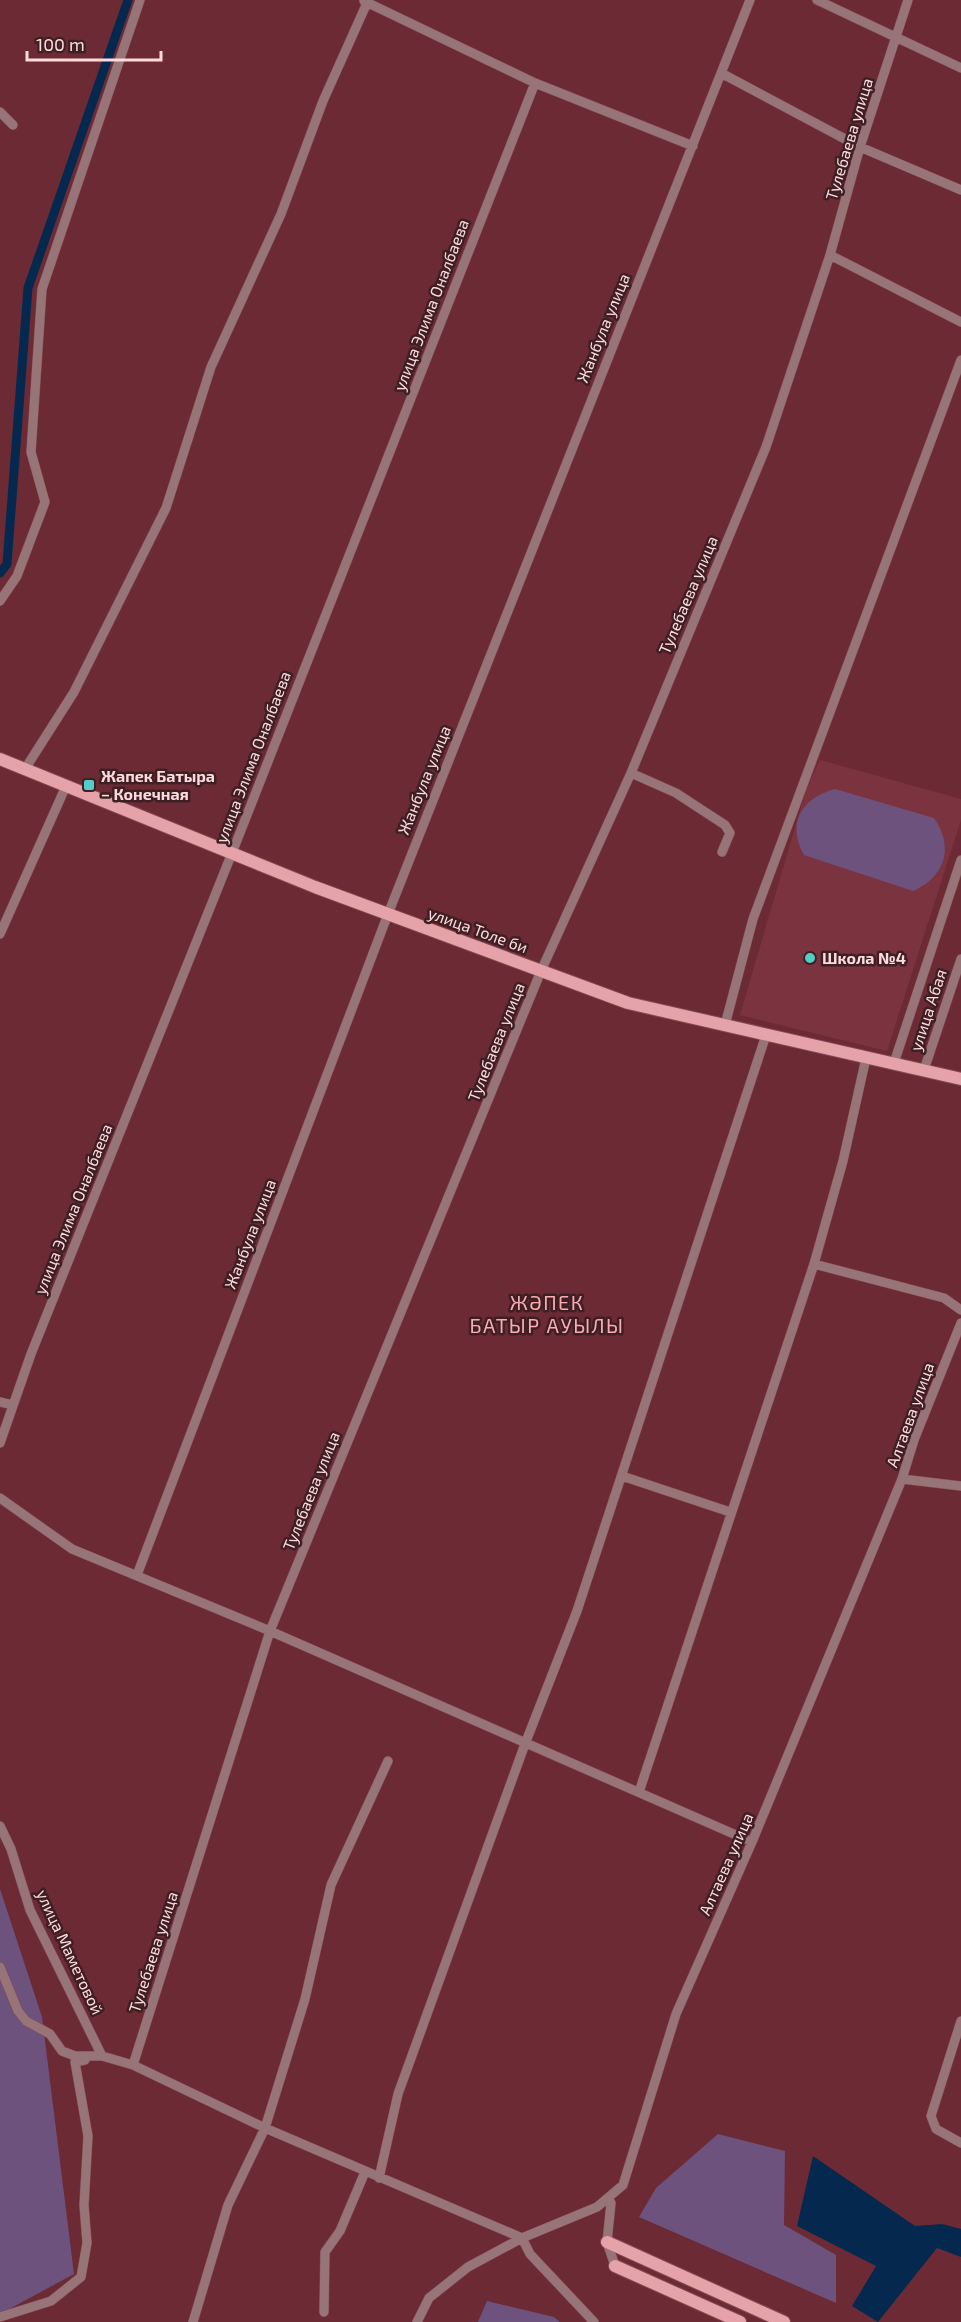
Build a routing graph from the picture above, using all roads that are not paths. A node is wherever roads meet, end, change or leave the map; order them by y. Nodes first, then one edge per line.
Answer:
1 (140, 0) edge
2 (750, 0) edge
3 (817, 0) edge
4 (908, 0) edge
5 (365, 1) edge
6 (896, 38) junction
7 (961, 68) edge
8 (721, 73) junction
9 (535, 83) junction
10 (0, 112) edge
11 (14, 125) dead end
12 (693, 146) junction
13 (860, 147) junction
14 (961, 190) edge
15 (830, 255) junction
16 (961, 322) edge
17 (960, 366) edge
18 (0, 601) edge
19 (0, 759) edge
20 (25, 769) junction
21 (631, 773) junction
22 (66, 786) junction
23 (722, 852) dead end
24 (232, 853) junction
25 (961, 860) edge
26 (387, 914) junction
27 (0, 934) edge
28 (961, 959) edge
29 (541, 971) junction
30 (725, 1025) junction
31 (766, 1035) junction
32 (866, 1058) junction
33 (894, 1064) junction
34 (924, 1070) junction
35 (961, 1079) edge
36 (814, 1264) junction
37 (961, 1310) edge
38 (961, 1323) edge
39 (0, 1402) edge
40 (13, 1405) junction
41 (0, 1443) edge
42 (622, 1476) junction
43 (902, 1479) junction
44 (961, 1486) edge
45 (0, 1498) edge
46 (730, 1512) junction
47 (137, 1575) junction
48 (270, 1631) junction
49 (525, 1744) junction
50 (388, 1761) dead end
51 (639, 1792) junction
52 (0, 1826) edge
53 (752, 1842) junction
54 (0, 1967) edge
55 (961, 2021) edge
56 (102, 2056) junction
57 (133, 2065) junction
58 (265, 2128) junction
59 (961, 2143) edge
60 (365, 2172) junction
61 (379, 2178) junction
62 (608, 2198) junction
63 (522, 2238) junction
64 (606, 2242) junction
65 (615, 2266) joint
66 (324, 2312) dead end
67 (0, 2317) edge
68 (193, 2322) edge
69 (417, 2322) edge
70 (594, 2322) edge
71 (740, 2322) edge
72 (784, 2322) edge

1 - 18 street
2 - 8 street, Жанбула улица
3 - 6 street
4 - 6 street, Тулебаева улица
5 - 9 street
5 - 20 street
6 - 7 street
6 - 13 street, Тулебаева улица
8 - 12 street, Жанбула улица
8 - 13 street
9 - 12 street
9 - 24 street, улица Элима Оналбаева
10 - 11 street
12 - 26 street, Жанбула улица
13 - 14 street
13 - 15 street, Тулебаева улица
15 - 16 street
15 - 21 street, Тулебаева улица
17 - 30 street
19 - 20 main road, улица Толе би
20 - 22 main road, улица Толе би
21 - 23 street
21 - 29 street, Тулебаева улица
22 - 24 main road, улица Толе би
22 - 27 street
24 - 26 main road, улица Толе би
24 - 40 street, улица Элима Оналбаева
25 - 33 street, улица Абая
26 - 29 main road, улица Толе би
26 - 47 street, Жанбула улица
28 - 34 street, улица Абая
29 - 30 main road, улица Толе би
29 - 48 street, Тулебаева улица
30 - 31 main road, улица Толе би
31 - 32 main road, улица Толе би
31 - 42 street
32 - 33 main road, улица Толе би
32 - 36 street
33 - 34 main road, улица Толе би
34 - 35 main road, улица Толе би
36 - 37 street
36 - 46 street
38 - 43 street, Алтаева улица
39 - 40 street
40 - 41 street, улица Элима Оналбаева
42 - 46 street
42 - 49 street
43 - 44 street
43 - 53 street, Алтаева улица
45 - 47 street
46 - 51 street
47 - 48 street
48 - 49 street
48 - 57 street, Тулебаева улица
49 - 51 street
49 - 61 street
50 - 58 street
51 - 53 street
52 - 56 street, улица Маметовой
53 - 62 street, Алтаева улица
54 - 56 street
55 - 59 street
56 - 57 street
56 - 67 street
57 - 58 street
58 - 60 street
58 - 68 street
60 - 61 street
60 - 66 street
61 - 63 street
62 - 63 street, Алтаева улица
62 - 64 street
63 - 69 street, Алтаева улица
63 - 70 street
64 - 65 street
64 - 72 main road
65 - 71 main road

